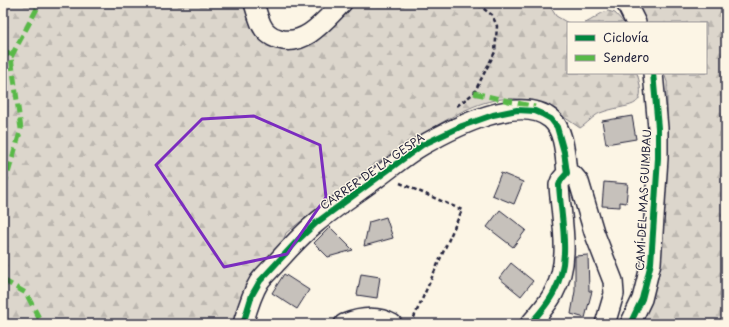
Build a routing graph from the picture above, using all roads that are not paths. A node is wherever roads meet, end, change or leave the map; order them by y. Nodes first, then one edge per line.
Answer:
1 (254, 3) edge
2 (342, 3) edge
3 (626, 3) edge
4 (636, 22) edge
5 (653, 74) edge
6 (567, 173) junction
7 (243, 324) edge
8 (344, 324) edge
9 (392, 324) edge
10 (530, 324) edge
11 (605, 324) edge
12 (630, 324) edge

1 - 2 street
3 - 4 street
5 - 12 street, CAMÍ DEL MAS GUIMBAU
6 - 7 street, CARRER DE LA GESPA
6 - 10 street
6 - 11 street
8 - 9 street

